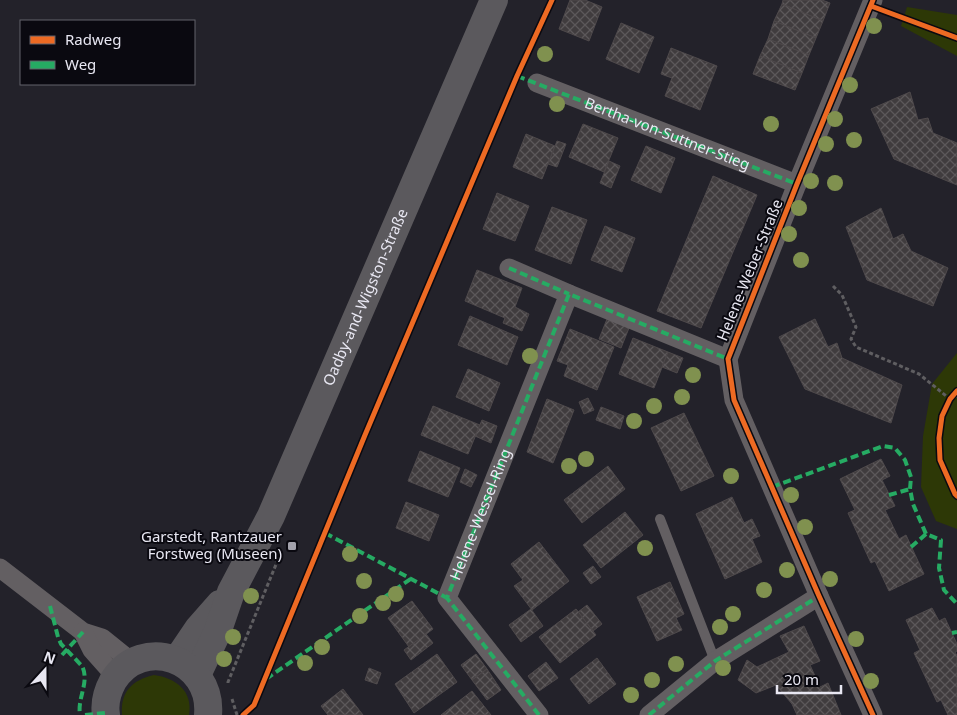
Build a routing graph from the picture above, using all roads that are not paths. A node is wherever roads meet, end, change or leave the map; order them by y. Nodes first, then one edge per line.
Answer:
1 (494, 0) edge
2 (873, 0) edge
3 (537, 83) dead end
4 (797, 184) junction
5 (510, 268) dead end
6 (569, 294) junction
7 (728, 359) junction
8 (660, 519) dead end
9 (0, 568) edge
10 (819, 596) junction
11 (715, 661) junction
12 (187, 668) junction
13 (124, 670) junction
14 (106, 715) edge
15 (208, 715) edge
16 (540, 715) edge
17 (649, 715) edge
18 (874, 715) edge

1 - 12 main road, Oadby-and-Wigston-Straße
2 - 4 street, Helene-Weber-Straße
3 - 4 street, Bertha-von-Suttner-Stieg
4 - 7 street, Helene-Weber-Straße
5 - 6 street
6 - 7 street
6 - 16 street, Helene-Wessel-Ring
7 - 10 street, Helene-Weber-Straße
8 - 11 lane
9 - 13 street
10 - 11 street
10 - 18 street, Helene-Weber-Straße
11 - 17 street
12 - 13 main road
12 - 15 main road
13 - 14 main road

